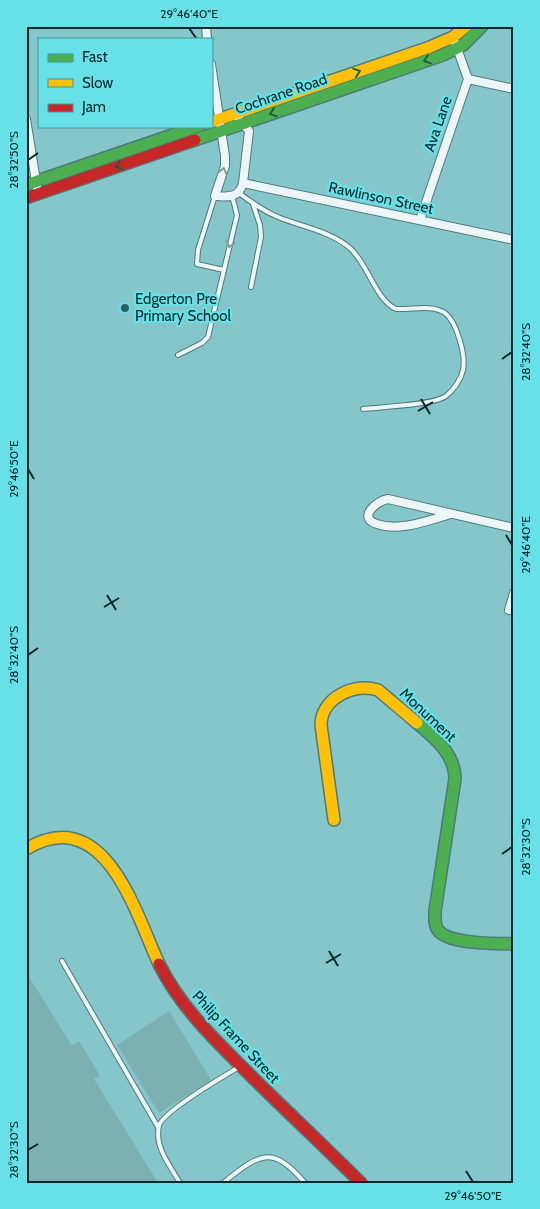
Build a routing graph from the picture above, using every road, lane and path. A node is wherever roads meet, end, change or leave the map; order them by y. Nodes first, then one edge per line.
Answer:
1 (466, 26) edge
2 (482, 26) edge
3 (453, 37) junction
4 (457, 48) junction
5 (212, 74) edge
6 (468, 79) junction
7 (514, 89) edge
8 (235, 114) junction
9 (26, 119) edge
10 (244, 123) junction
11 (217, 124) edge
12 (193, 128) edge
13 (207, 128) edge
14 (30, 163) edge
15 (31, 183) edge
16 (243, 183) junction
17 (38, 194) junction
18 (236, 195) junction
19 (215, 196) junction
20 (26, 198) edge
21 (252, 203) junction
22 (420, 220) junction
23 (514, 240) edge
24 (224, 270) junction
25 (251, 287) dead end
26 (178, 355) dead end
27 (363, 409) dead end
28 (451, 514) junction
29 (514, 528) edge
30 (514, 593) edge
31 (509, 610) dead end
32 (334, 820) dead end
33 (26, 849) edge
34 (514, 943) edge
35 (62, 961) dead end
36 (241, 1066) junction
37 (158, 1127) junction
38 (180, 1183) edge
39 (223, 1183) edge
40 (306, 1183) edge
41 (361, 1183) edge

1 - 3 street, Cochrane Road
2 - 4 street, Cochrane Road
3 - 4 street
8 -> 3 street, Cochrane Road
4 - 6 street
4 -> 10 street, Cochrane Road
5 - 11 street
6 - 7 street
6 - 22 street, Ava Lane
8 - 10 street
8 - 11 street, Cochrane Road
9 - 14 street
10 - 11 street, Cochrane Road
10 - 16 street
19 -> 11 street
12 - 15 street
13 -> 17 street, Cochrane Road
14 - 15 street
15 - 17 street
16 - 18 street
16 - 22 street, Rawlinson Street
17 - 20 street, Cochrane Road
18 - 19 street
18 - 21 lane
18 -> 24 lane
19 - 24 lane
21 - 25 lane
21 - 27 lane
22 - 23 street, Rawlinson Street
24 - 26 lane
28 - 28 street
28 - 29 street
30 - 31 street
32 - 34 street, Monument
33 - 36 street, Philip Frame Street
35 - 37 lane
36 - 37 lane
36 - 41 street, Philip Frame Street
37 - 38 lane
39 - 40 lane

